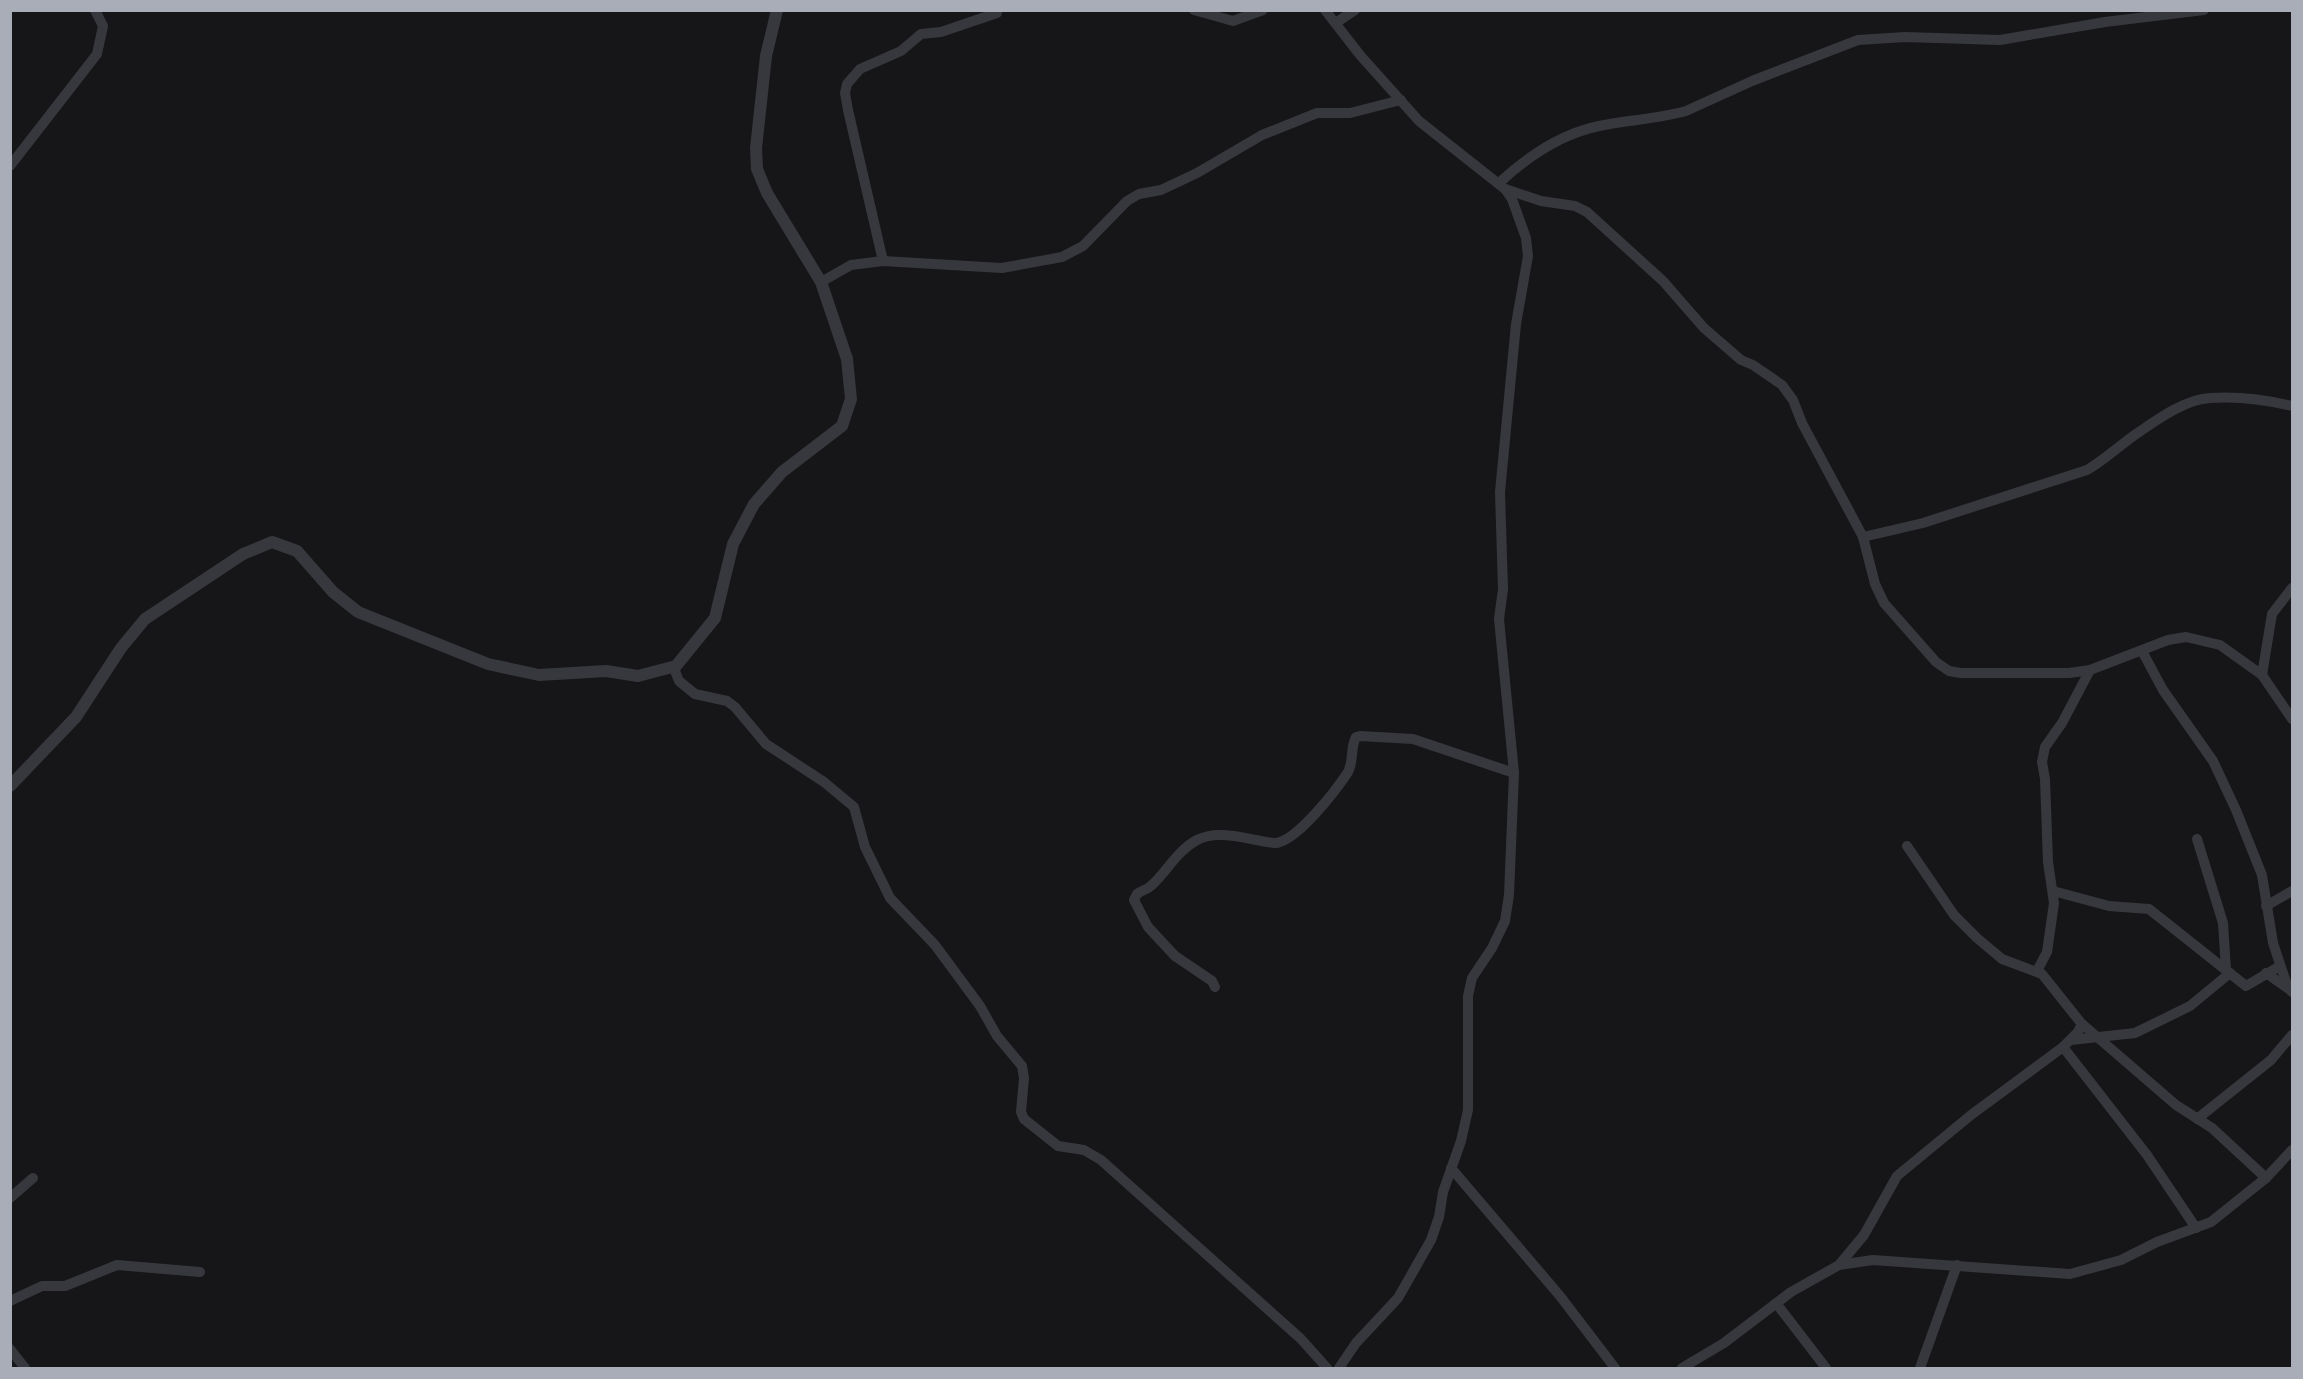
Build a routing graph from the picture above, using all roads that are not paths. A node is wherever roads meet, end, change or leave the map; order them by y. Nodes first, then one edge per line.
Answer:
1 (95, 10) edge
2 (777, 10) edge
3 (1194, 10) edge
4 (1263, 10) edge
5 (1325, 10) edge
6 (1355, 10) edge
7 (2204, 10) edge
8 (999, 11) edge
9 (1337, 22) junction
10 (1401, 100) junction
11 (10, 166) edge
12 (1502, 186) junction
13 (883, 261) junction
14 (822, 282) junction
15 (2292, 406) edge
16 (1863, 537) junction
17 (2292, 588) edge
18 (2142, 651) junction
19 (676, 666) junction
20 (2090, 670) junction
21 (2262, 675) junction
22 (2292, 719) edge
23 (1514, 773) junction
24 (10, 786) edge
25 (2198, 839) dead end
26 (1907, 846) dead end
27 (2053, 891) junction
28 (2292, 891) edge
29 (2266, 906) junction
30 (2280, 966) junction
31 (2037, 971) junction
32 (2228, 971) junction
33 (2266, 973) junction
34 (1215, 987) dead end
35 (2291, 991) edge
36 (2082, 1024) junction
37 (2292, 1035) edge
38 (2099, 1038) junction
39 (2067, 1044) junction
40 (2197, 1119) junction
41 (2292, 1150) edge
42 (1451, 1168) junction
43 (33, 1178) dead end
44 (2266, 1178) junction
45 (10, 1198) edge
46 (2196, 1228) junction
47 (1839, 1265) junction
48 (1957, 1265) junction
49 (200, 1272) dead end
50 (10, 1301) edge
51 (1776, 1304) junction
52 (10, 1349) edge
53 (1819, 1366) edge
54 (25, 1368) edge
55 (1327, 1368) edge
56 (1339, 1368) edge
57 (1616, 1368) edge
58 (1682, 1368) edge
59 (1920, 1368) edge

1 - 11 street
2 - 14 street
3 - 4 street
5 - 9 street
6 - 9 street
7 - 12 street
8 - 13 street
9 - 10 street
10 - 12 street
10 - 13 street
12 - 16 street
12 - 23 street
13 - 14 street
14 - 19 street
15 - 16 street
16 - 20 street
17 - 21 street
18 - 20 street
18 - 21 street
18 - 29 street
19 - 24 street
19 - 55 street
20 - 27 street
21 - 22 street
23 - 34 street
23 - 42 street
25 - 32 street
26 - 31 street
27 - 31 street
27 - 32 street
28 - 29 street
29 - 30 street
30 - 33 street
30 - 35 street
31 - 36 street
32 - 33 street
32 - 38 street
33 - 35 street
36 - 38 street
36 - 39 street
37 - 40 street
38 - 39 street
38 - 40 street
39 - 46 street
39 - 47 street
40 - 44 street
41 - 44 street
42 - 56 street
42 - 57 street
43 - 45 street
44 - 46 street
46 - 48 street
47 - 48 street
47 - 51 street
48 - 59 street
49 - 50 street
51 - 53 street
51 - 58 street
52 - 54 street

